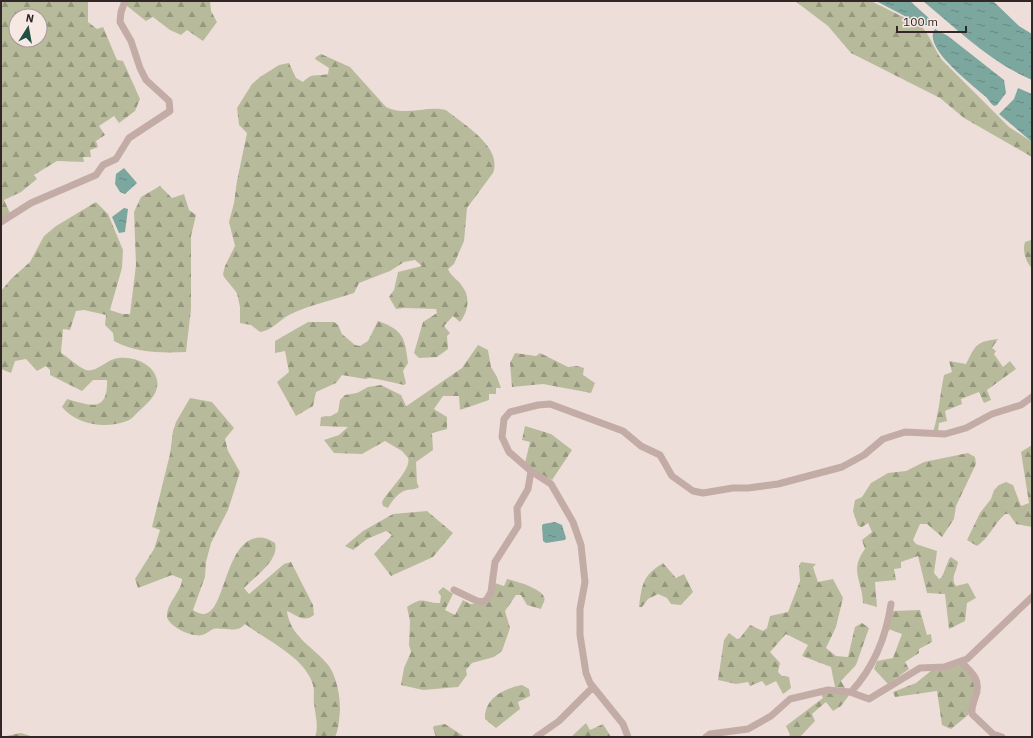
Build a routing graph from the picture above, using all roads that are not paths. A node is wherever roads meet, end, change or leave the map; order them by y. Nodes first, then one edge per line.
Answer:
1 (125, 1) edge
2 (1, 222) edge
3 (1032, 397) edge
4 (530, 471) junction
5 (454, 590) dead end
6 (1032, 597) edge
7 (892, 604) dead end
8 (961, 662) junction
9 (593, 687) junction
10 (851, 692) junction
11 (536, 737) edge
12 (628, 737) edge
13 (706, 737) edge
14 (1002, 737) edge

1 - 2 street
3 - 4 street
4 - 5 street
4 - 9 street
6 - 8 street
7 - 10 street
8 - 10 street
8 - 14 street
9 - 11 street
9 - 12 street
10 - 13 street

